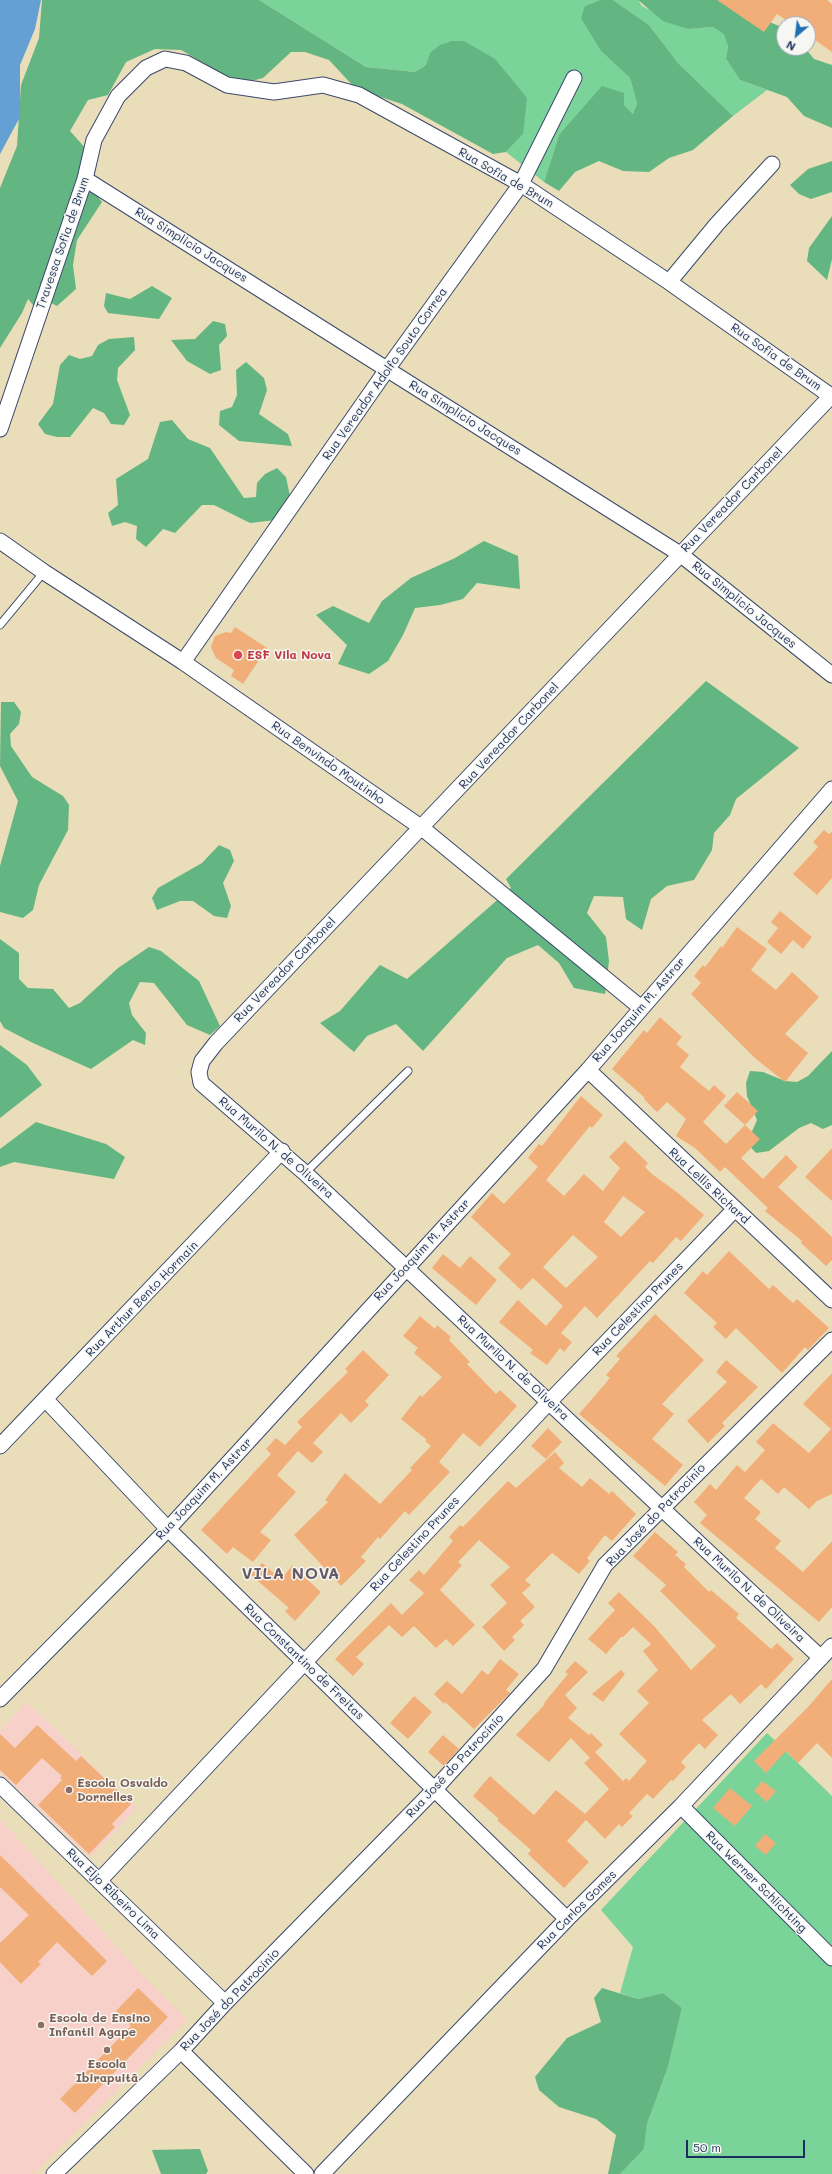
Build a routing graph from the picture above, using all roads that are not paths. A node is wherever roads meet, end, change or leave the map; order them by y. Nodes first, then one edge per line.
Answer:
1 (146, 68) joint
2 (574, 78) dead end
3 (772, 164) dead end
4 (85, 179) junction
5 (521, 184) junction
6 (669, 282) junction
7 (388, 368) junction
8 (832, 395) edge
9 (0, 429) edge
10 (0, 541) edge
11 (680, 554) junction
12 (44, 572) junction
13 (0, 625) edge
14 (183, 662) junction
15 (832, 675) edge
16 (832, 789) edge
17 (422, 828) junction
18 (640, 1007) junction
19 (588, 1070) junction
20 (408, 1071) dead end
21 (201, 1083) joint
22 (282, 1151) junction
23 (305, 1173) junction
24 (734, 1210) junction
25 (406, 1266) junction
26 (830, 1294) edge
27 (832, 1340) edge
28 (46, 1400) junction
29 (549, 1402) junction
30 (0, 1446) edge
31 (662, 1507) junction
32 (168, 1529) junction
33 (832, 1646) edge
34 (821, 1658) junction
35 (304, 1663) junction
36 (0, 1699) edge
37 (0, 1786) edge
38 (435, 1789) junction
39 (681, 1806) junction
40 (99, 1881) junction
41 (567, 1920) junction
42 (832, 1958) edge
43 (225, 2003) junction
44 (181, 2051) junction
45 (54, 2174) edge
46 (306, 2174) edge
47 (322, 2174) edge

1 - 4 street, Travessa Sofia de Brum
1 - 5 street, Rua Sofia de Brum
2 - 5 street, Rua Vereador Adolfo Souto Correa
3 - 6 street
4 - 7 street, Rua Simplicio Jacques
4 - 9 street, Travessa Sofia de Brum
5 - 6 street, Rua Sofia de Brum
5 - 7 street, Rua Vereador Adolfo Souto Correa
6 - 8 street, Rua Sofia de Brum
7 - 11 street, Rua Simplicio Jacques
7 - 14 street, Rua Vereador Adolfo Souto Correa
8 - 11 street, Rua Vereador Carbonel
10 - 12 street, Rua Benvindo Moutinho
11 - 15 street, Rua Simplicio Jacques
11 - 17 street, Rua Vereador Carbonel
12 - 13 lane
12 - 14 street, Rua Benvindo Moutinho
14 - 17 street, Rua Benvindo Moutinho
16 - 18 street, Rua Joaquim M. Astrar
17 - 18 street, Rua Benvindo Moutinho
17 - 21 street, Rua Vereador Carbonel
18 - 19 street, Rua Joaquim M. Astrar
19 - 24 street, Rua Lellis Richard
19 - 25 street, Rua Joaquim M. Astrar
20 - 23 lane
21 - 22 street, Rua Murilo N. de Oliveira
22 - 23 street, Rua Murilo N. de Oliveira
22 - 28 street, Rua Arthur Bento Hormain
23 - 25 street, Rua Murilo N. de Oliveira
24 - 26 street, Rua Lellis Richard
24 - 29 street, Rua Celestino Prunes
25 - 29 street, Rua Murilo N. de Oliveira
25 - 32 street, Rua Joaquim M. Astrar
27 - 31 street, Rua José do Patrocínio
28 - 30 street, Rua Arthur Bento Hormain
28 - 32 street, Rua Constantino de Freitas
29 - 31 street, Rua Murilo N. de Oliveira
29 - 35 street, Rua Celestino Prunes
31 - 34 street, Rua Murilo N. de Oliveira
31 - 38 street, Rua José do Patrocínio
32 - 35 street, Rua Constantino de Freitas
32 - 36 street, Rua Joaquim M. Astrar
33 - 34 street, Rua Carlos Gomes
34 - 39 street, Rua Carlos Gomes
35 - 38 street, Rua Constantino de Freitas
35 - 40 street, Rua Celestino Prunes
37 - 40 street, Rua Eljo Ribeiro Lima
38 - 41 street, Rua Constantino de Freitas
38 - 43 street, Rua José do Patrocínio
39 - 41 street, Rua Carlos Gomes
39 - 42 street, Rua Werner Schlichting
40 - 43 street, Rua Eljo Ribeiro Lima
41 - 47 street, Rua Carlos Gomes
43 - 44 street, Rua José do Patrocínio
44 - 45 street, Rua José do Patrocínio
44 - 46 street

